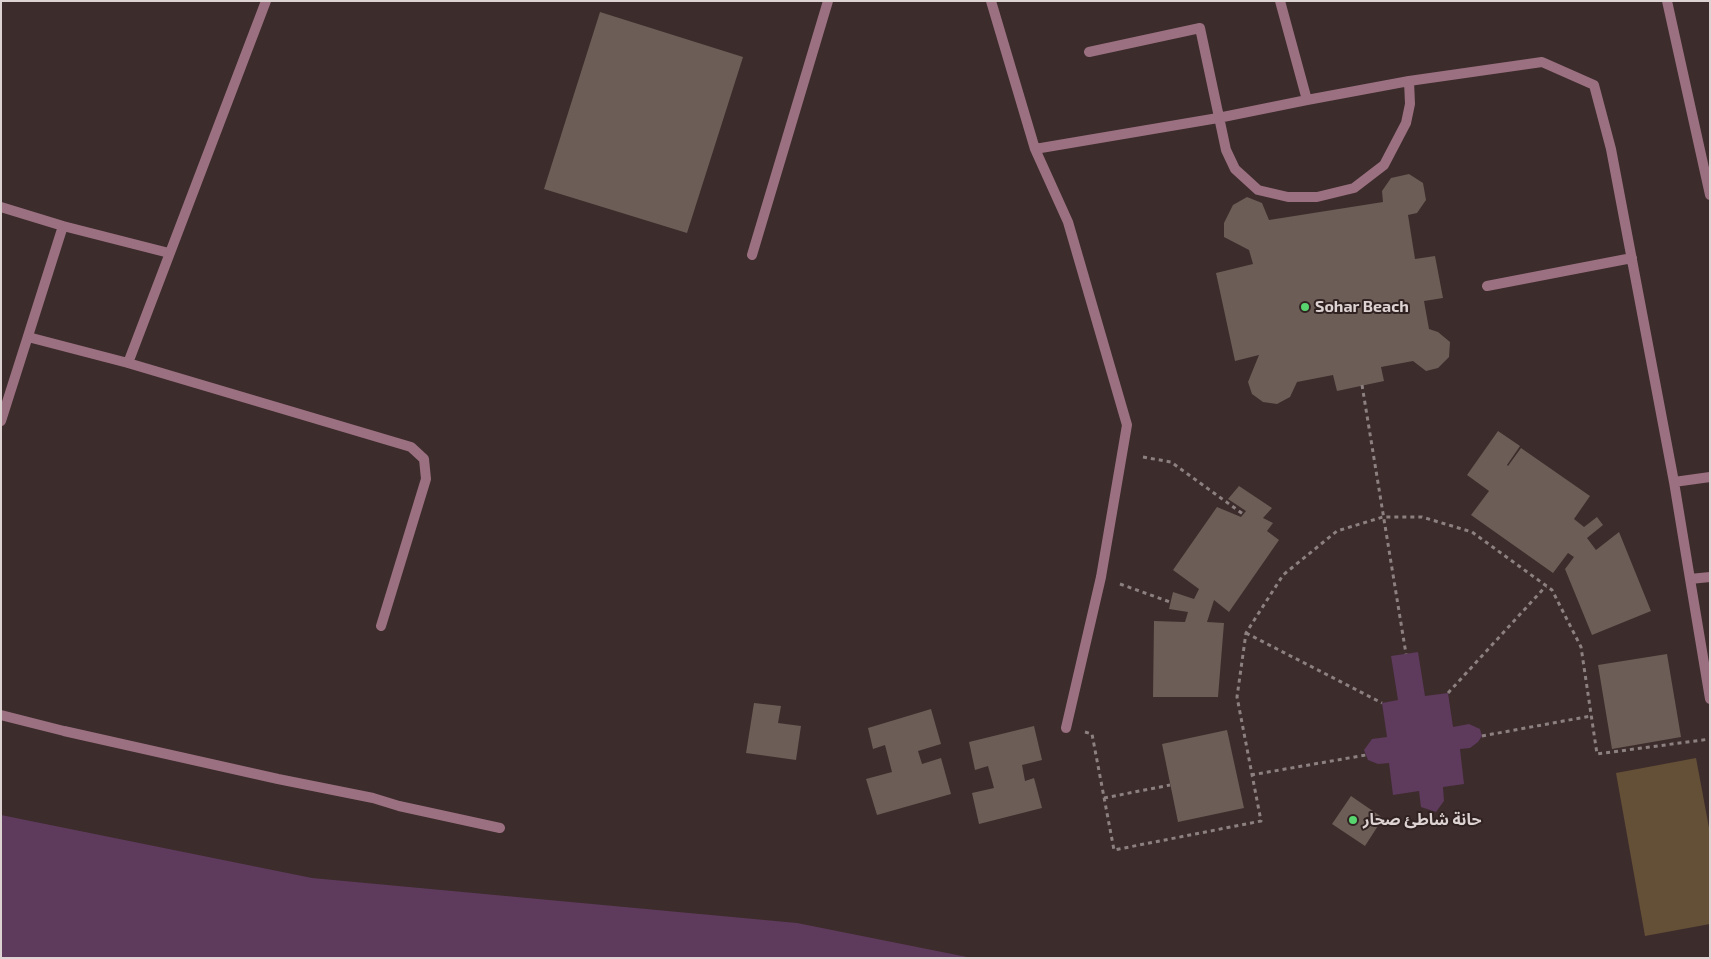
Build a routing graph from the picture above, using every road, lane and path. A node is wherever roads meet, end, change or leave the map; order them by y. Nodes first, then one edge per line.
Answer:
1 (266, 1) edge
2 (828, 1) edge
3 (991, 1) edge
4 (1280, 1) edge
5 (1667, 1) edge
6 (1089, 52) dead end
7 (1409, 81) junction
8 (1307, 100) junction
9 (1218, 118) junction
10 (1035, 149) junction
11 (1710, 195) edge
12 (1, 207) edge
13 (63, 226) junction
14 (169, 253) junction
15 (752, 255) dead end
16 (1632, 258) junction
17 (1487, 286) dead end
18 (28, 337) junction
19 (128, 363) junction
20 (1362, 386) dead end
21 (1, 421) edge
22 (1122, 454) junction
23 (1710, 477) edge
24 (1674, 482) junction
25 (1243, 514) dead end
26 (1383, 518) junction
27 (1101, 577) junction
28 (1710, 577) edge
29 (1690, 579) junction
30 (1546, 586) junction
31 (1170, 602) dead end
32 (381, 626) dead end
33 (1246, 633) junction
34 (1406, 654) dead end
35 (1448, 693) dead end
36 (1710, 699) edge
37 (1382, 703) dead end
38 (1, 715) edge
39 (1591, 716) junction
40 (1066, 728) joint
41 (1482, 736) dead end
42 (1710, 739) edge
43 (1366, 754) dead end
44 (1251, 775) junction
45 (1170, 785) dead end
46 (1104, 798) junction
47 (500, 828) dead end

1 - 14 street
2 - 15 street
3 - 10 street
4 - 8 street
5 - 11 street
6 - 9 street
7 - 8 street
7 - 9 street
7 - 16 street
8 - 9 street
9 - 10 street
10 - 22 street
12 - 13 street
13 - 14 street
13 - 18 street
14 - 19 street
16 - 17 street
16 - 24 street
18 - 19 street
18 - 21 street
19 - 32 street
20 - 26 path
22 - 25 path
22 - 27 street
23 - 24 street
24 - 29 street
26 - 30 path
26 - 33 path
26 - 34 path
27 - 31 path
27 - 40 street
28 - 29 street
29 - 36 street
30 - 35 path
30 - 39 path
33 - 37 path
33 - 44 path
38 - 47 street
39 - 41 path
39 - 42 path
40 - 46 path
43 - 44 path
44 - 46 path
45 - 46 path

